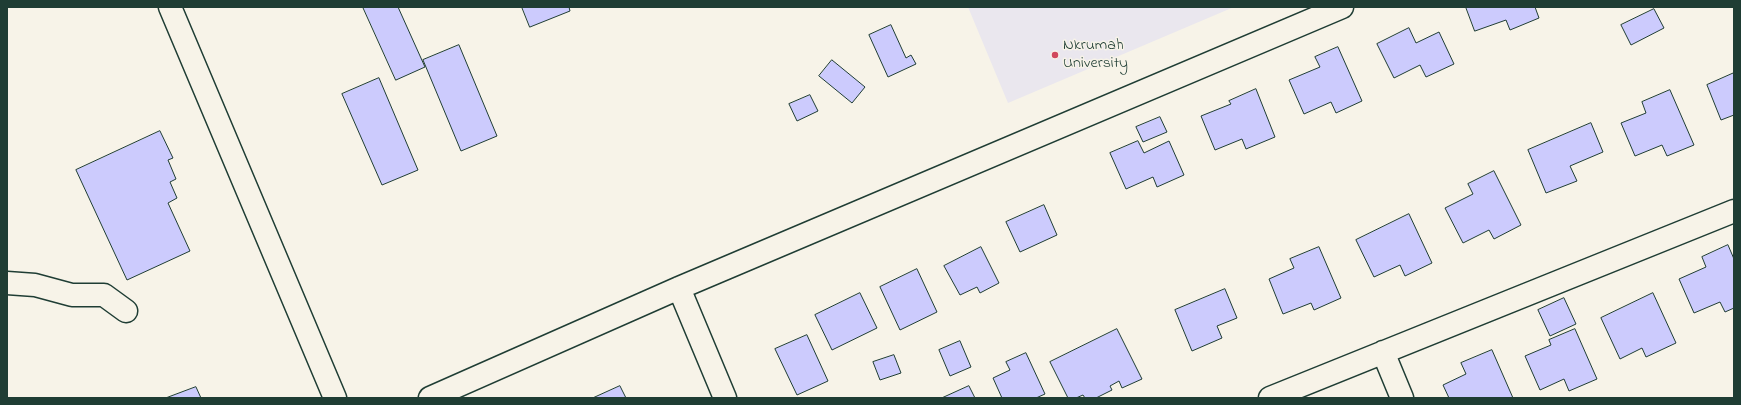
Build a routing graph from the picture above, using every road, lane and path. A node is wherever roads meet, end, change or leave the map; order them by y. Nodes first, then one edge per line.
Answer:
1 (170, 7) edge
2 (1342, 7) edge
3 (1734, 211) edge
4 (7, 283) edge
5 (679, 288) junction
6 (126, 311) dead end
7 (1383, 352) junction
8 (335, 398) edge
9 (430, 398) edge
10 (725, 398) edge
11 (1270, 398) edge
12 (1402, 398) edge

1 - 8 street
2 - 5 street
3 - 7 street
4 - 6 street
5 - 9 street
5 - 10 street
7 - 11 street
7 - 12 street

